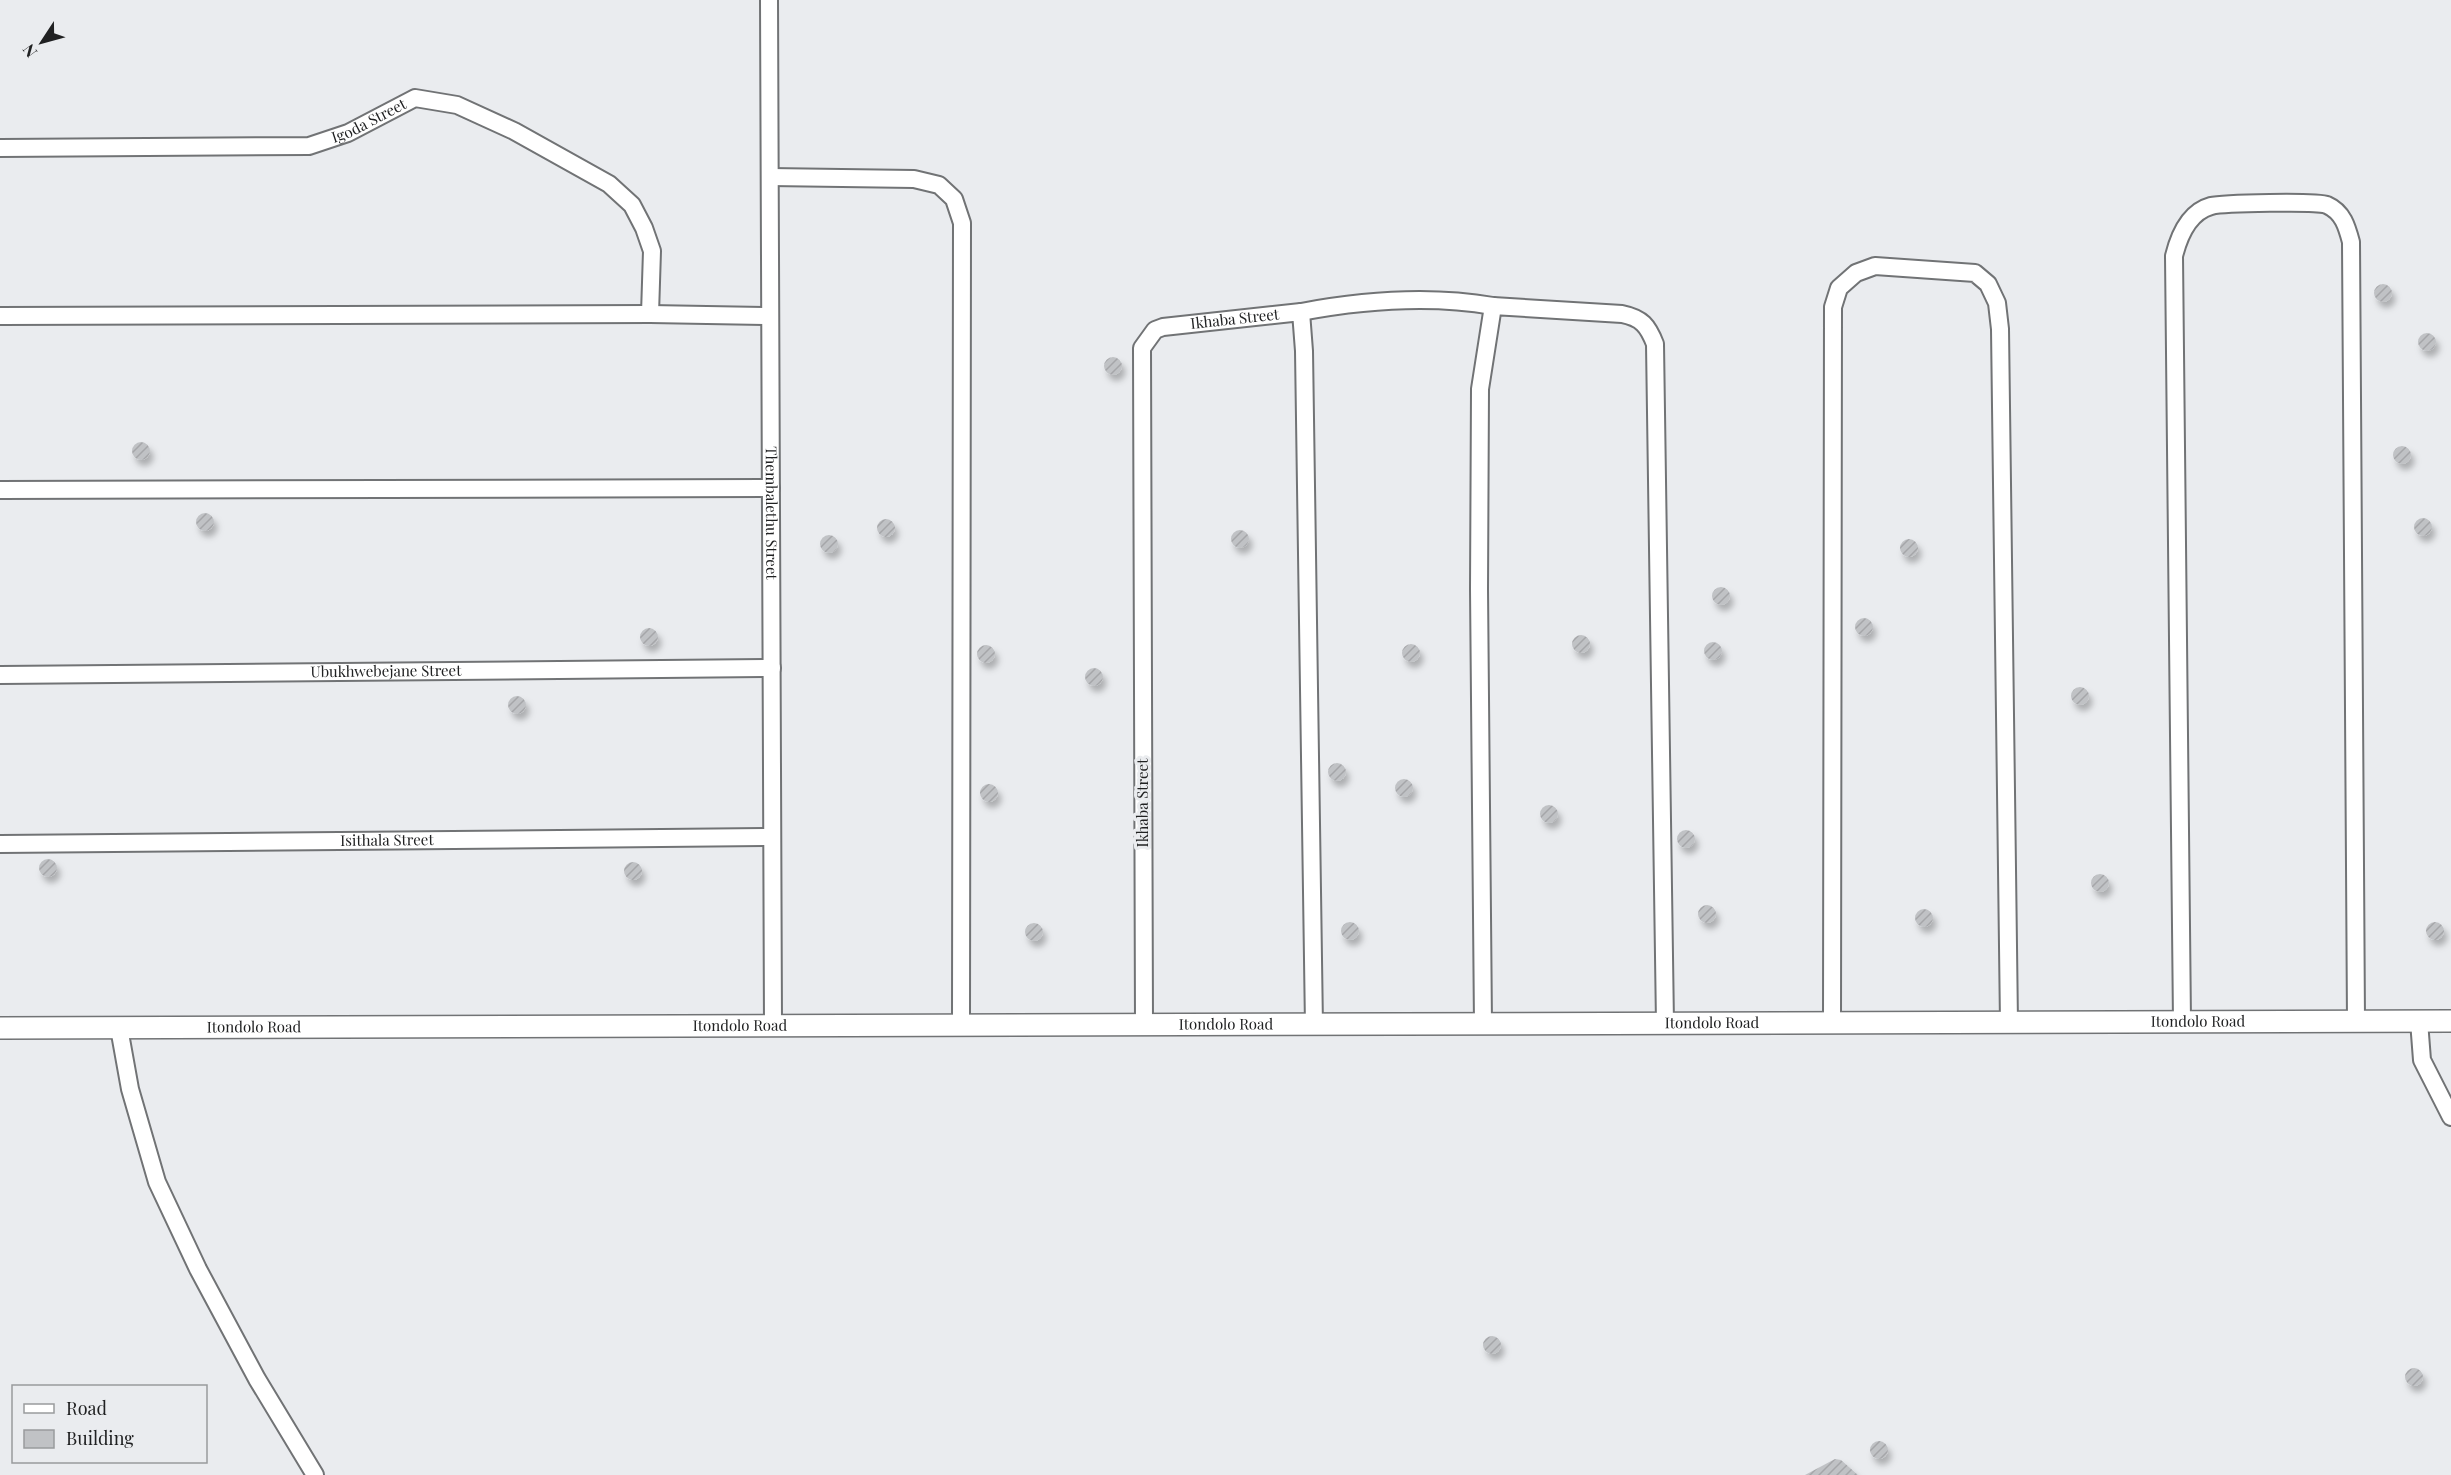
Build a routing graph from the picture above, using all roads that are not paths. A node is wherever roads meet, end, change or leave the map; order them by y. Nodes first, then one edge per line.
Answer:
1 (770, 0) edge
2 (0, 148) edge
3 (770, 177) junction
4 (1493, 306) junction
5 (1301, 312) junction
6 (650, 314) junction
7 (0, 316) edge
8 (770, 316) junction
9 (771, 488) junction
10 (0, 490) edge
11 (772, 668) junction
12 (0, 675) edge
13 (772, 837) junction
14 (0, 844) edge
15 (2419, 1021) junction
16 (2451, 1021) edge
17 (2182, 1022) junction
18 (2356, 1022) junction
19 (1832, 1023) junction
20 (2009, 1023) junction
21 (1483, 1024) junction
22 (1665, 1024) junction
23 (1144, 1025) junction
24 (773, 1026) junction
25 (961, 1026) junction
26 (1314, 1026) junction
27 (0, 1028) edge
28 (119, 1028) junction
29 (2451, 1117) edge
30 (315, 1475) edge

1 - 3 street, Thembalethu Street
2 - 6 street, Igoda Street
3 - 8 street, Thembalethu Street
3 - 25 street
4 - 5 street
4 - 21 street
4 - 22 street
5 - 23 street, Ikhaba Street
5 - 26 street, Ikhaba Street
6 - 7 street
6 - 8 street
8 - 9 street, Thembalethu Street
9 - 10 street
9 - 11 street, Thembalethu Street
11 - 12 street, Ubukhwebejane Street
11 - 13 street, Thembalethu Street
13 - 14 street, Isithala Street
13 - 24 street, Thembalethu Street
15 - 16 street, Itondolo Road
15 - 18 street, Itondolo Road
15 - 29 street
17 - 18 street, Itondolo Road
17 - 18 street
17 - 20 street, Itondolo Road
19 - 20 street, Itondolo Road
19 - 20 street
19 - 22 street, Itondolo Road
21 - 22 street, Itondolo Road
21 - 26 street, Itondolo Road
23 - 25 street, Itondolo Road
23 - 26 street, Itondolo Road
24 - 25 street, Itondolo Road
24 - 28 street, Itondolo Road
27 - 28 street, Itondolo Road
28 - 30 street

